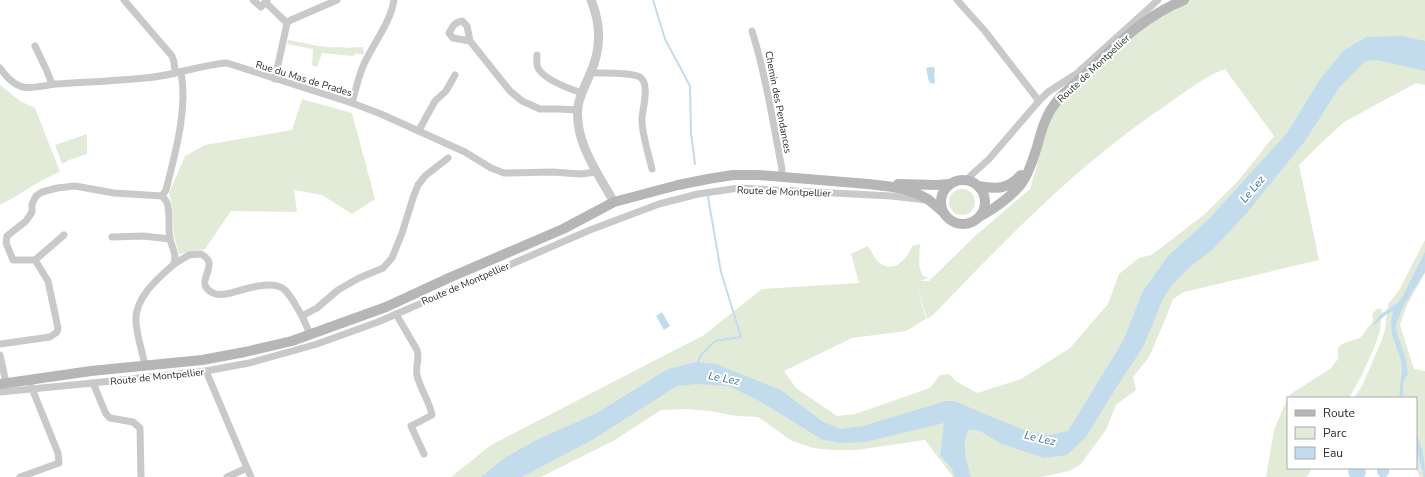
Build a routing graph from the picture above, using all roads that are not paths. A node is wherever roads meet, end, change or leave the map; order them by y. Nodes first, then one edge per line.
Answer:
1 (124, 0) edge
2 (253, 0) edge
3 (338, 0) edge
4 (394, 0) edge
5 (591, 0) edge
6 (957, 0) edge
7 (1158, 0) edge
8 (1184, 0) edge
9 (266, 1) edge
10 (287, 23) junction
11 (752, 31) dead end
12 (470, 41) dead end
13 (35, 46) dead end
14 (537, 55) dead end
15 (0, 68) edge
16 (178, 73) junction
17 (591, 73) junction
18 (455, 75) dead end
19 (275, 79) junction
20 (52, 84) junction
21 (582, 93) junction
22 (1039, 101) junction
23 (352, 103) junction
24 (578, 110) junction
25 (419, 130) junction
26 (448, 158) dead end
27 (1032, 161) junction
28 (652, 169) dead end
29 (597, 172) junction
30 (781, 177) junction
31 (966, 180) junction
32 (868, 184) junction
33 (950, 184) junction
34 (978, 186) junction
35 (162, 196) junction
36 (929, 200) junction
37 (614, 202) junction
38 (943, 212) junction
39 (981, 216) junction
40 (3, 235) edge
41 (64, 235) dead end
42 (112, 237) dead end
43 (170, 238) junction
44 (35, 260) junction
45 (174, 264) junction
46 (396, 314) junction
47 (302, 316) junction
48 (310, 334) junction
49 (0, 344) edge
50 (0, 355) edge
51 (145, 365) junction
52 (206, 371) junction
53 (3, 383) edge
54 (93, 383) junction
55 (31, 384) junction
56 (0, 392) edge
57 (424, 454) dead end
58 (247, 468) junction
59 (20, 477) edge
60 (141, 477) edge
61 (227, 477) edge
62 (251, 477) edge

1 - 16 street
2 - 9 street
3 - 10 street
4 - 23 street
5 - 17 street
6 - 22 street
7 - 22 street
8 - 27 main road, Route de Montpellier
9 - 10 street
10 - 19 street
11 - 30 street, Chemin des Pendances
12 - 24 street
13 - 20 street
14 - 21 street
15 - 20 street, Rue du Mas de Prades
16 - 19 street, Rue du Mas de Prades
16 - 20 street, Rue du Mas de Prades
16 - 35 street
17 - 21 street
17 - 28 street
18 - 25 street
19 - 23 street, Rue du Mas de Prades
21 - 24 street
22 - 31 street
23 - 25 street, Rue du Mas de Prades
24 - 29 street
25 - 29 street, Rue du Mas de Prades
26 - 47 street
27 - 34 main road, Route de Montpellier
27 - 39 main road, Route de Montpellier
29 - 37 street
30 - 32 main road, Route de Montpellier
30 - 37 main road, Route de Montpellier
31 - 33 main road
31 - 34 main road
32 - 33 main road, Route de Montpellier
32 - 36 main road, Route de Montpellier
33 - 38 main road
34 - 39 main road
35 - 40 street
35 - 43 street
36 - 38 main road, Route de Montpellier
36 - 46 street, Route de Montpellier
37 - 48 main road, Route de Montpellier
38 - 39 main road
40 - 44 street
41 - 44 street
42 - 43 street
43 - 45 street
44 - 49 street
45 - 47 street
45 - 51 street
46 - 52 street, Route de Montpellier
46 - 57 street
47 - 48 street
48 - 51 main road, Route de Montpellier
50 - 53 street
51 - 55 main road, Route de Montpellier
52 - 54 street, Route de Montpellier
52 - 58 street
53 - 55 main road, Route de Montpellier
54 - 55 street, Route de Montpellier
54 - 60 street
55 - 56 street, Route de Montpellier
55 - 59 street
58 - 61 street
58 - 62 street

